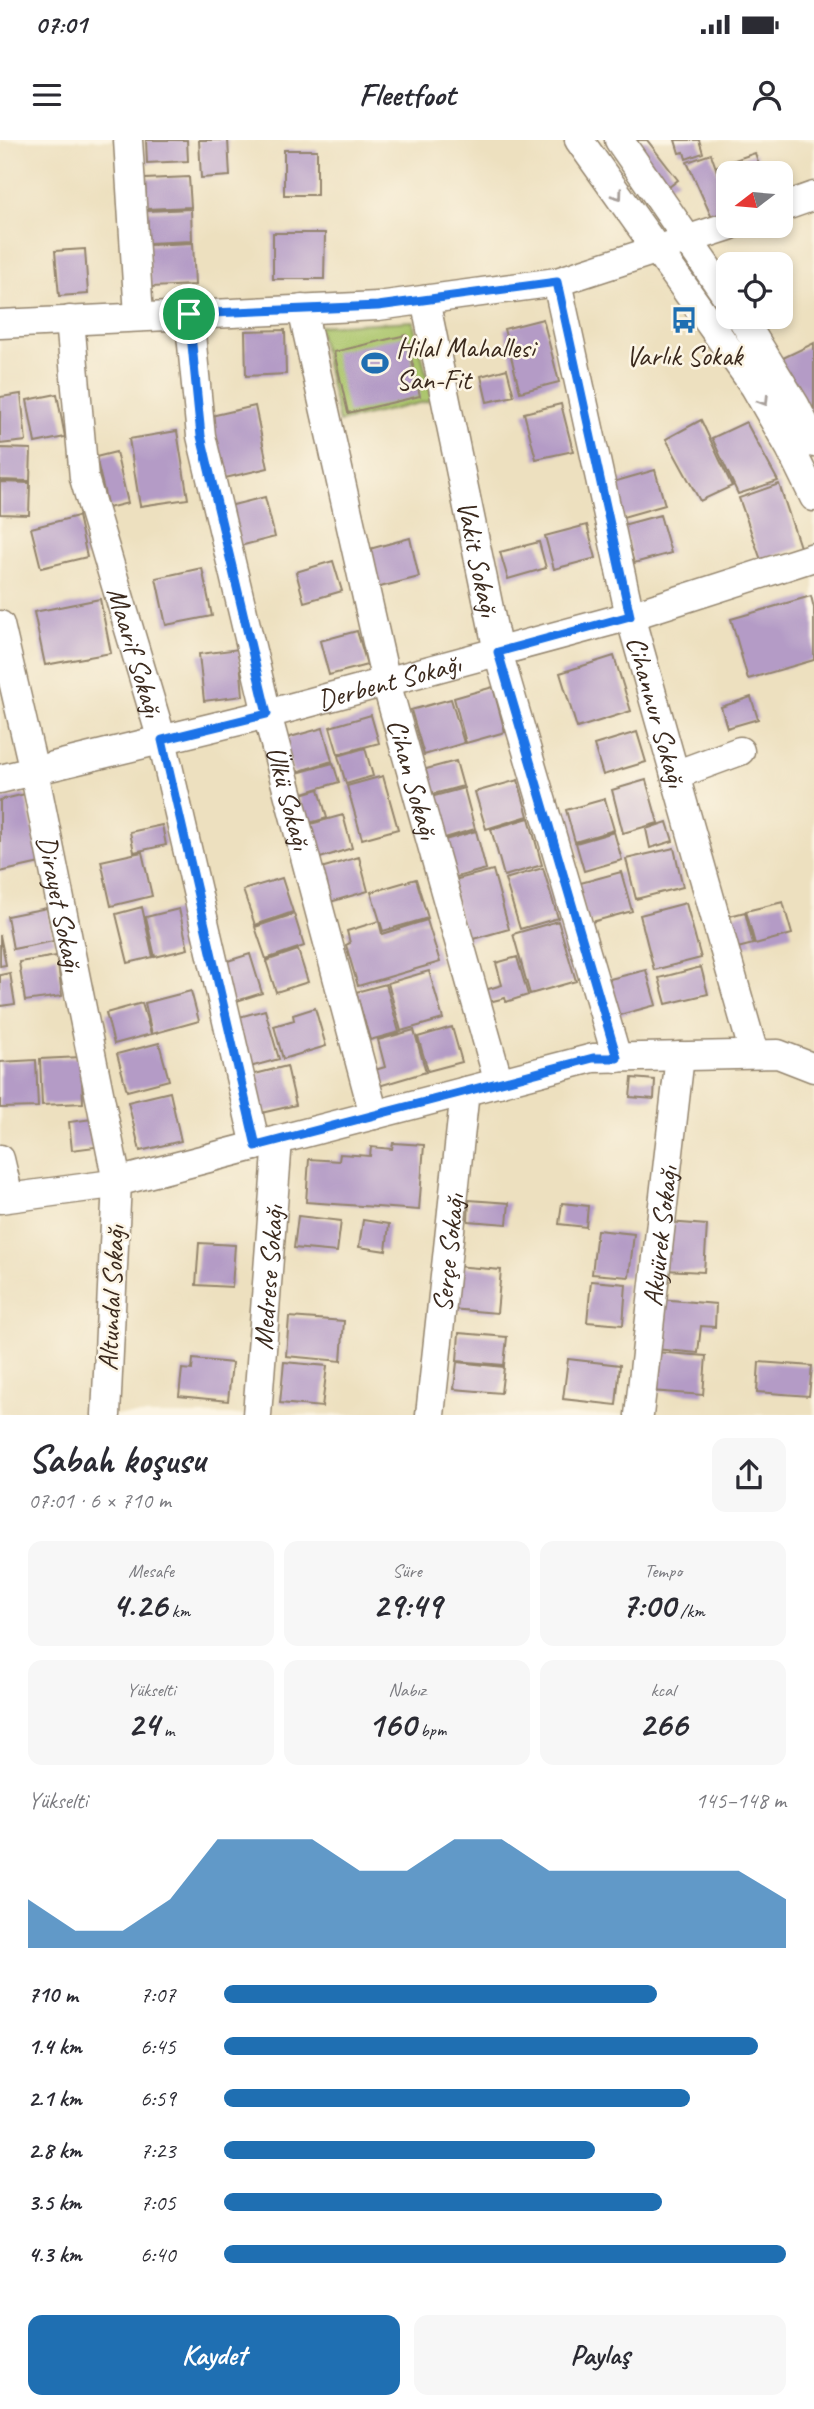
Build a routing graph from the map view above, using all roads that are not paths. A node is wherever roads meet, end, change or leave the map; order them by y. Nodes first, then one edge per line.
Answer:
1 (128, 140) edge
2 (579, 140) edge
3 (619, 140) edge
4 (814, 196) edge
5 (793, 203) edge
6 (716, 230) edge
7 (688, 240) junction
8 (658, 251) junction
9 (716, 281) edge
10 (557, 282) junction
11 (425, 300) junction
12 (302, 309) junction
13 (189, 314) junction
14 (139, 316) junction
15 (70, 320) junction
16 (0, 324) edge
17 (748, 329) edge
18 (814, 443) edge
19 (814, 497) edge
20 (814, 557) edge
21 (630, 616) junction
22 (0, 625) edge
23 (498, 652) junction
24 (386, 682) junction
25 (267, 714) junction
26 (162, 740) junction
27 (740, 751) dead end
28 (34, 771) junction
29 (675, 775) junction
30 (0, 779) edge
31 (754, 1054) junction
32 (680, 1056) junction
33 (617, 1058) junction
34 (814, 1068) edge
35 (499, 1083) junction
36 (465, 1091) junction
37 (374, 1115) junction
38 (267, 1143) junction
39 (0, 1159) edge
40 (117, 1182) junction
41 (5, 1198) edge
42 (106, 1415) edge
43 (257, 1415) edge
44 (430, 1415) edge
45 (639, 1415) edge

1 - 14 street
2 -> 8 street
3 - 7 street
4 - 5 street
6 - 7 street
7 - 8 street
7 - 9 street
8 - 10 street
8 -> 19 street
10 - 11 street
10 - 21 street, Cihannur Sokağı
11 - 12 street
11 - 23 street, Vakit Sokağı
12 - 13 street
12 - 24 street, Cihan Sokağı
13 - 14 street
13 - 25 street, Ülkü Sokağı
14 - 15 street
15 - 16 street
15 - 26 street, Maarif Sokağı
17 - 18 street
20 - 21 street, Derbent Sokağı
21 - 23 street, Derbent Sokağı
21 - 29 street, Cihannur Sokağı
22 - 28 street, Dirayet Sokağı
23 - 24 street, Derbent Sokağı
23 - 33 street, Vakit Sokağı
24 - 25 street, Derbent Sokağı
24 - 35 street, Cihan Sokağı
25 - 26 street, Derbent Sokağı
25 - 37 street, Ülkü Sokağı
26 - 28 street, Derbent Sokağı
26 - 38 street, Maarif Sokağı
27 - 29 street
28 - 30 street, Derbent Sokağı
28 - 40 street, Dirayet Sokağı
29 - 31 street, Cihannur Sokağı
31 - 32 street
31 - 34 street
32 - 33 street
32 - 45 street, Akyürek Sokağı
33 - 35 street
35 - 36 street
36 - 37 street
36 - 44 street, Serçe Sokağı
37 - 38 street
38 - 40 street
38 - 43 street, Medrese Sokağı
39 - 41 street
40 - 41 street
40 - 42 street, Altundal Sokağı

